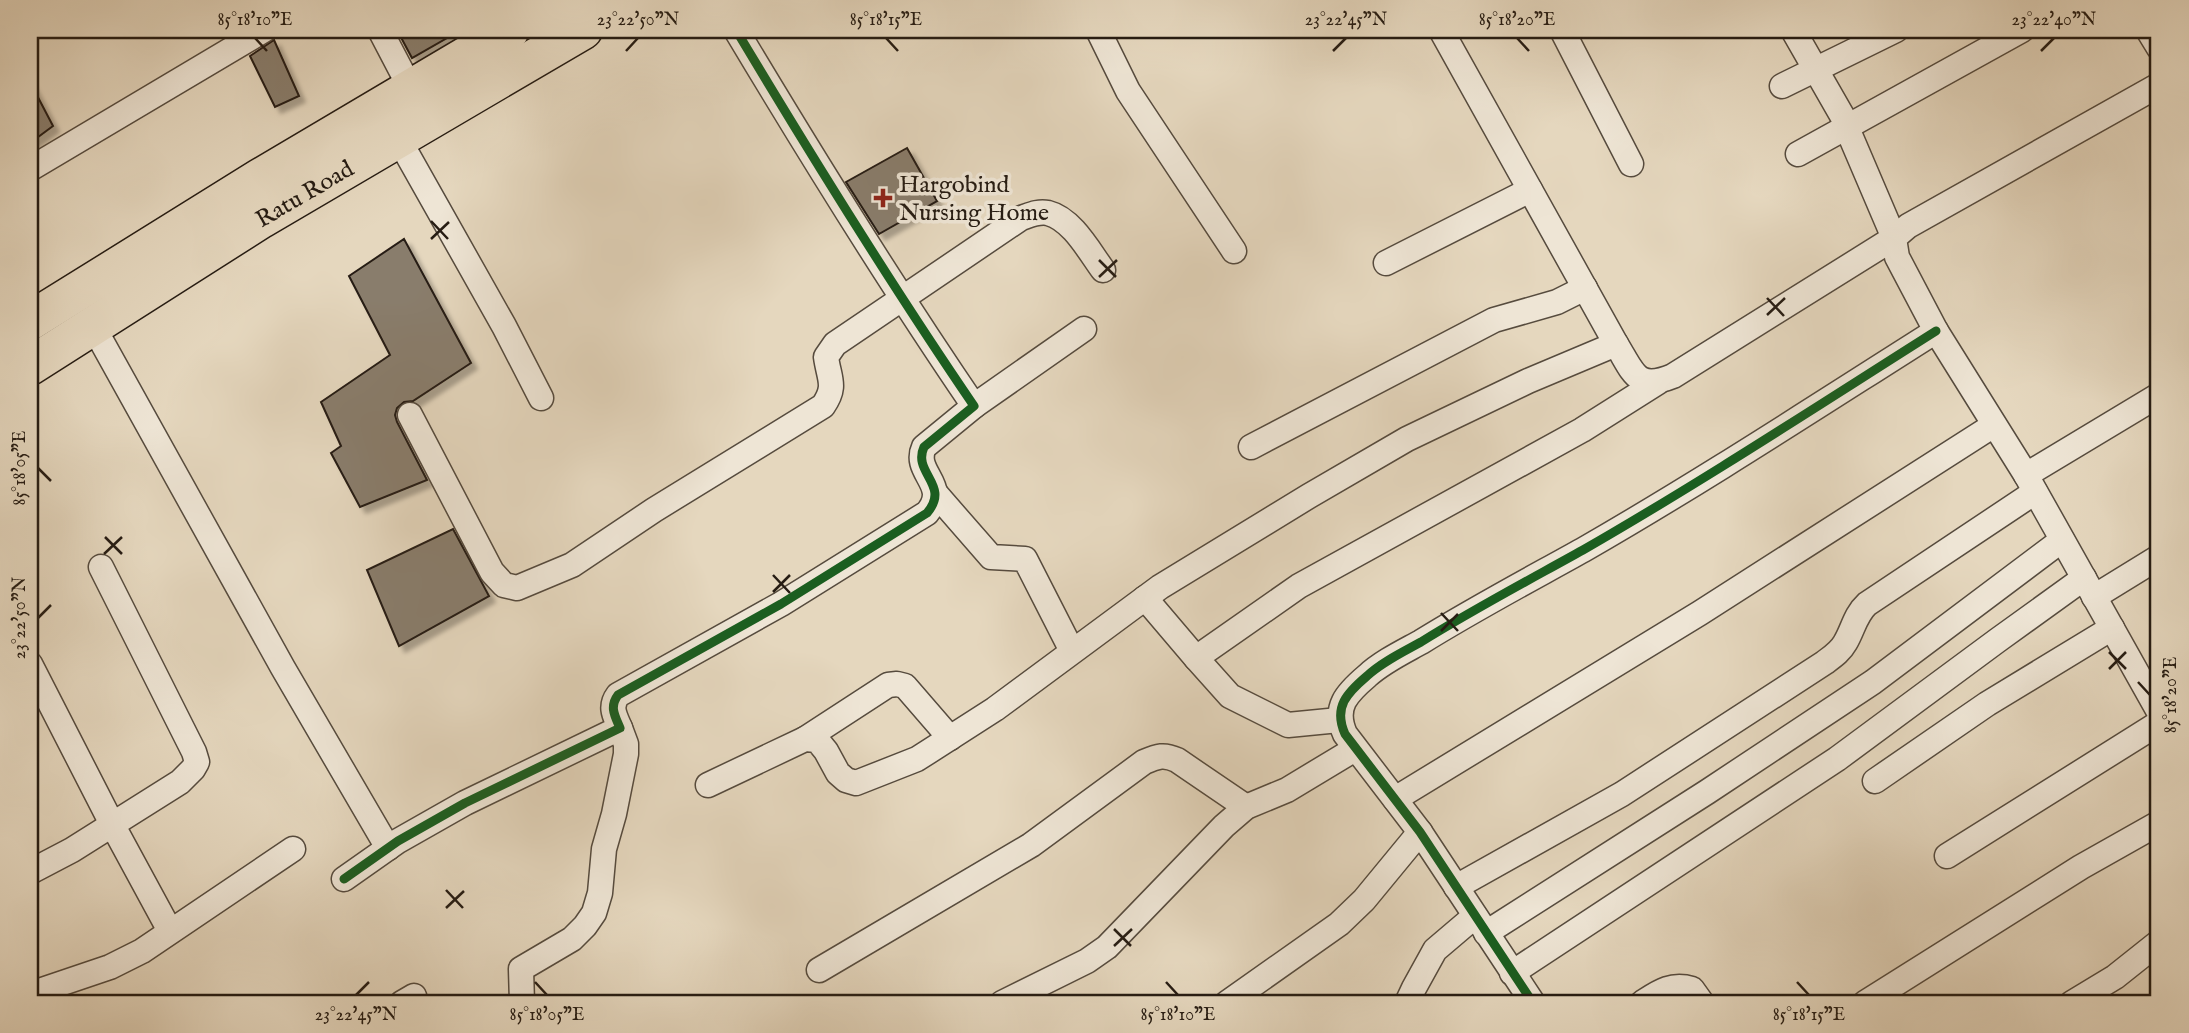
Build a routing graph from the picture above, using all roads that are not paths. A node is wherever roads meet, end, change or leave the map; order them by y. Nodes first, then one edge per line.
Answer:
1 (264, 30) edge
2 (380, 30) edge
3 (481, 30) edge
4 (510, 30) edge
5 (551, 30) edge
6 (583, 30) edge
7 (736, 30) edge
8 (1098, 30) edge
9 (1441, 30) edge
10 (1562, 30) edge
11 (1793, 30) edge
12 (1896, 30) edge
13 (2022, 30) edge
14 (2148, 30) edge
15 (2159, 48) edge
16 (1815, 70) junction
17 (403, 74) junction
18 (2159, 85) edge
19 (1782, 86) dead end
20 (1847, 128) junction
21 (398, 138) junction
22 (1798, 155) dead end
23 (1632, 164) dead end
24 (30, 169) edge
25 (1530, 190) junction
26 (1895, 239) junction
27 (1234, 251) dead end
28 (1386, 263) dead end
29 (1102, 270) dead end
30 (1585, 288) junction
31 (902, 300) junction
32 (30, 301) edge
33 (30, 321) edge
34 (93, 326) junction
35 (1084, 329) dead end
36 (1936, 331) junction
37 (1616, 344) junction
38 (30, 345) edge
39 (30, 366) edge
40 (1658, 382) junction
41 (2159, 395) edge
42 (541, 398) dead end
43 (974, 406) junction
44 (410, 415) dead end
45 (1994, 425) junction
46 (1251, 447) dead end
47 (2031, 484) junction
48 (936, 494) junction
49 (2062, 540) junction
50 (2159, 557) edge
51 (101, 567) dead end
52 (2089, 588) junction
53 (1145, 598) junction
54 (2112, 628) junction
55 (1072, 651) junction
56 (1196, 658) junction
57 (30, 664) edge
58 (2159, 712) edge
59 (1339, 720) junction
60 (2159, 723) edge
61 (620, 729) junction
62 (950, 738) junction
63 (805, 739) junction
64 (1355, 749) junction
65 (1875, 781) dead end
66 (708, 785) dead end
67 (1395, 799) junction
68 (1246, 807) junction
69 (2159, 823) edge
70 (112, 824) junction
71 (1420, 832) junction
72 (388, 848) junction
73 (293, 849) dead end
74 (1947, 856) dead end
75 (30, 872) edge
76 (344, 879) dead end
77 (1456, 887) junction
78 (1481, 925) junction
79 (170, 931) junction
80 (2159, 942) edge
81 (819, 970) dead end
82 (1512, 973) junction
83 (38, 989) edge
84 (522, 1003) edge
85 (1002, 1003) edge
86 (1227, 1003) edge
87 (1407, 1003) edge
88 (1534, 1003) edge
89 (1642, 1003) edge
90 (1702, 1003) edge
91 (1865, 1003) edge
92 (2072, 1003) edge

1 - 24 street
2 - 17 street
3 - 17 main road
4 - 33 main road
5 - 38 main road
6 - 21 main road, Ratu Road
7 - 31 street
8 - 27 street
9 - 25 street
10 - 23 street
11 - 16 street
12 - 16 street
13 - 20 street
14 - 15 street
16 - 19 street
16 - 20 street
17 - 32 main road
18 - 26 street
20 - 22 street
20 - 26 street
21 - 34 main road, Ratu Road
21 - 42 street
25 - 28 street
25 - 30 street
26 - 36 street
26 - 40 street
29 - 31 street
30 - 37 street
30 - 46 street
31 - 43 street
31 - 44 street
34 - 39 main road, Ratu Road
34 - 72 street
35 - 43 street
36 - 45 street
36 - 59 street
37 - 40 street
37 - 53 street
40 - 56 street
41 - 47 street
43 - 48 street
45 - 47 street
45 - 67 street
47 - 49 street
47 - 77 street
48 - 55 street
48 - 61 street
49 - 52 street
49 - 78 street
50 - 52 street
51 - 70 street
52 - 54 street
52 - 82 street
53 - 55 street
53 - 56 street
54 - 58 street
54 - 65 street
55 - 62 street
56 - 59 street
57 - 70 street
59 - 64 street
60 - 74 street
61 - 72 street
61 - 84 street
62 - 63 street
62 - 63 street
63 - 66 street
64 - 67 street
64 - 68 street
67 - 71 street
68 - 81 street
68 - 85 street
69 - 91 street
70 - 75 street
70 - 79 street
71 - 77 street
71 - 86 street
72 - 76 street
73 - 79 street
77 - 78 street
78 - 82 street
78 - 87 street
79 - 83 street
80 - 92 street
82 - 88 street
89 - 90 street

